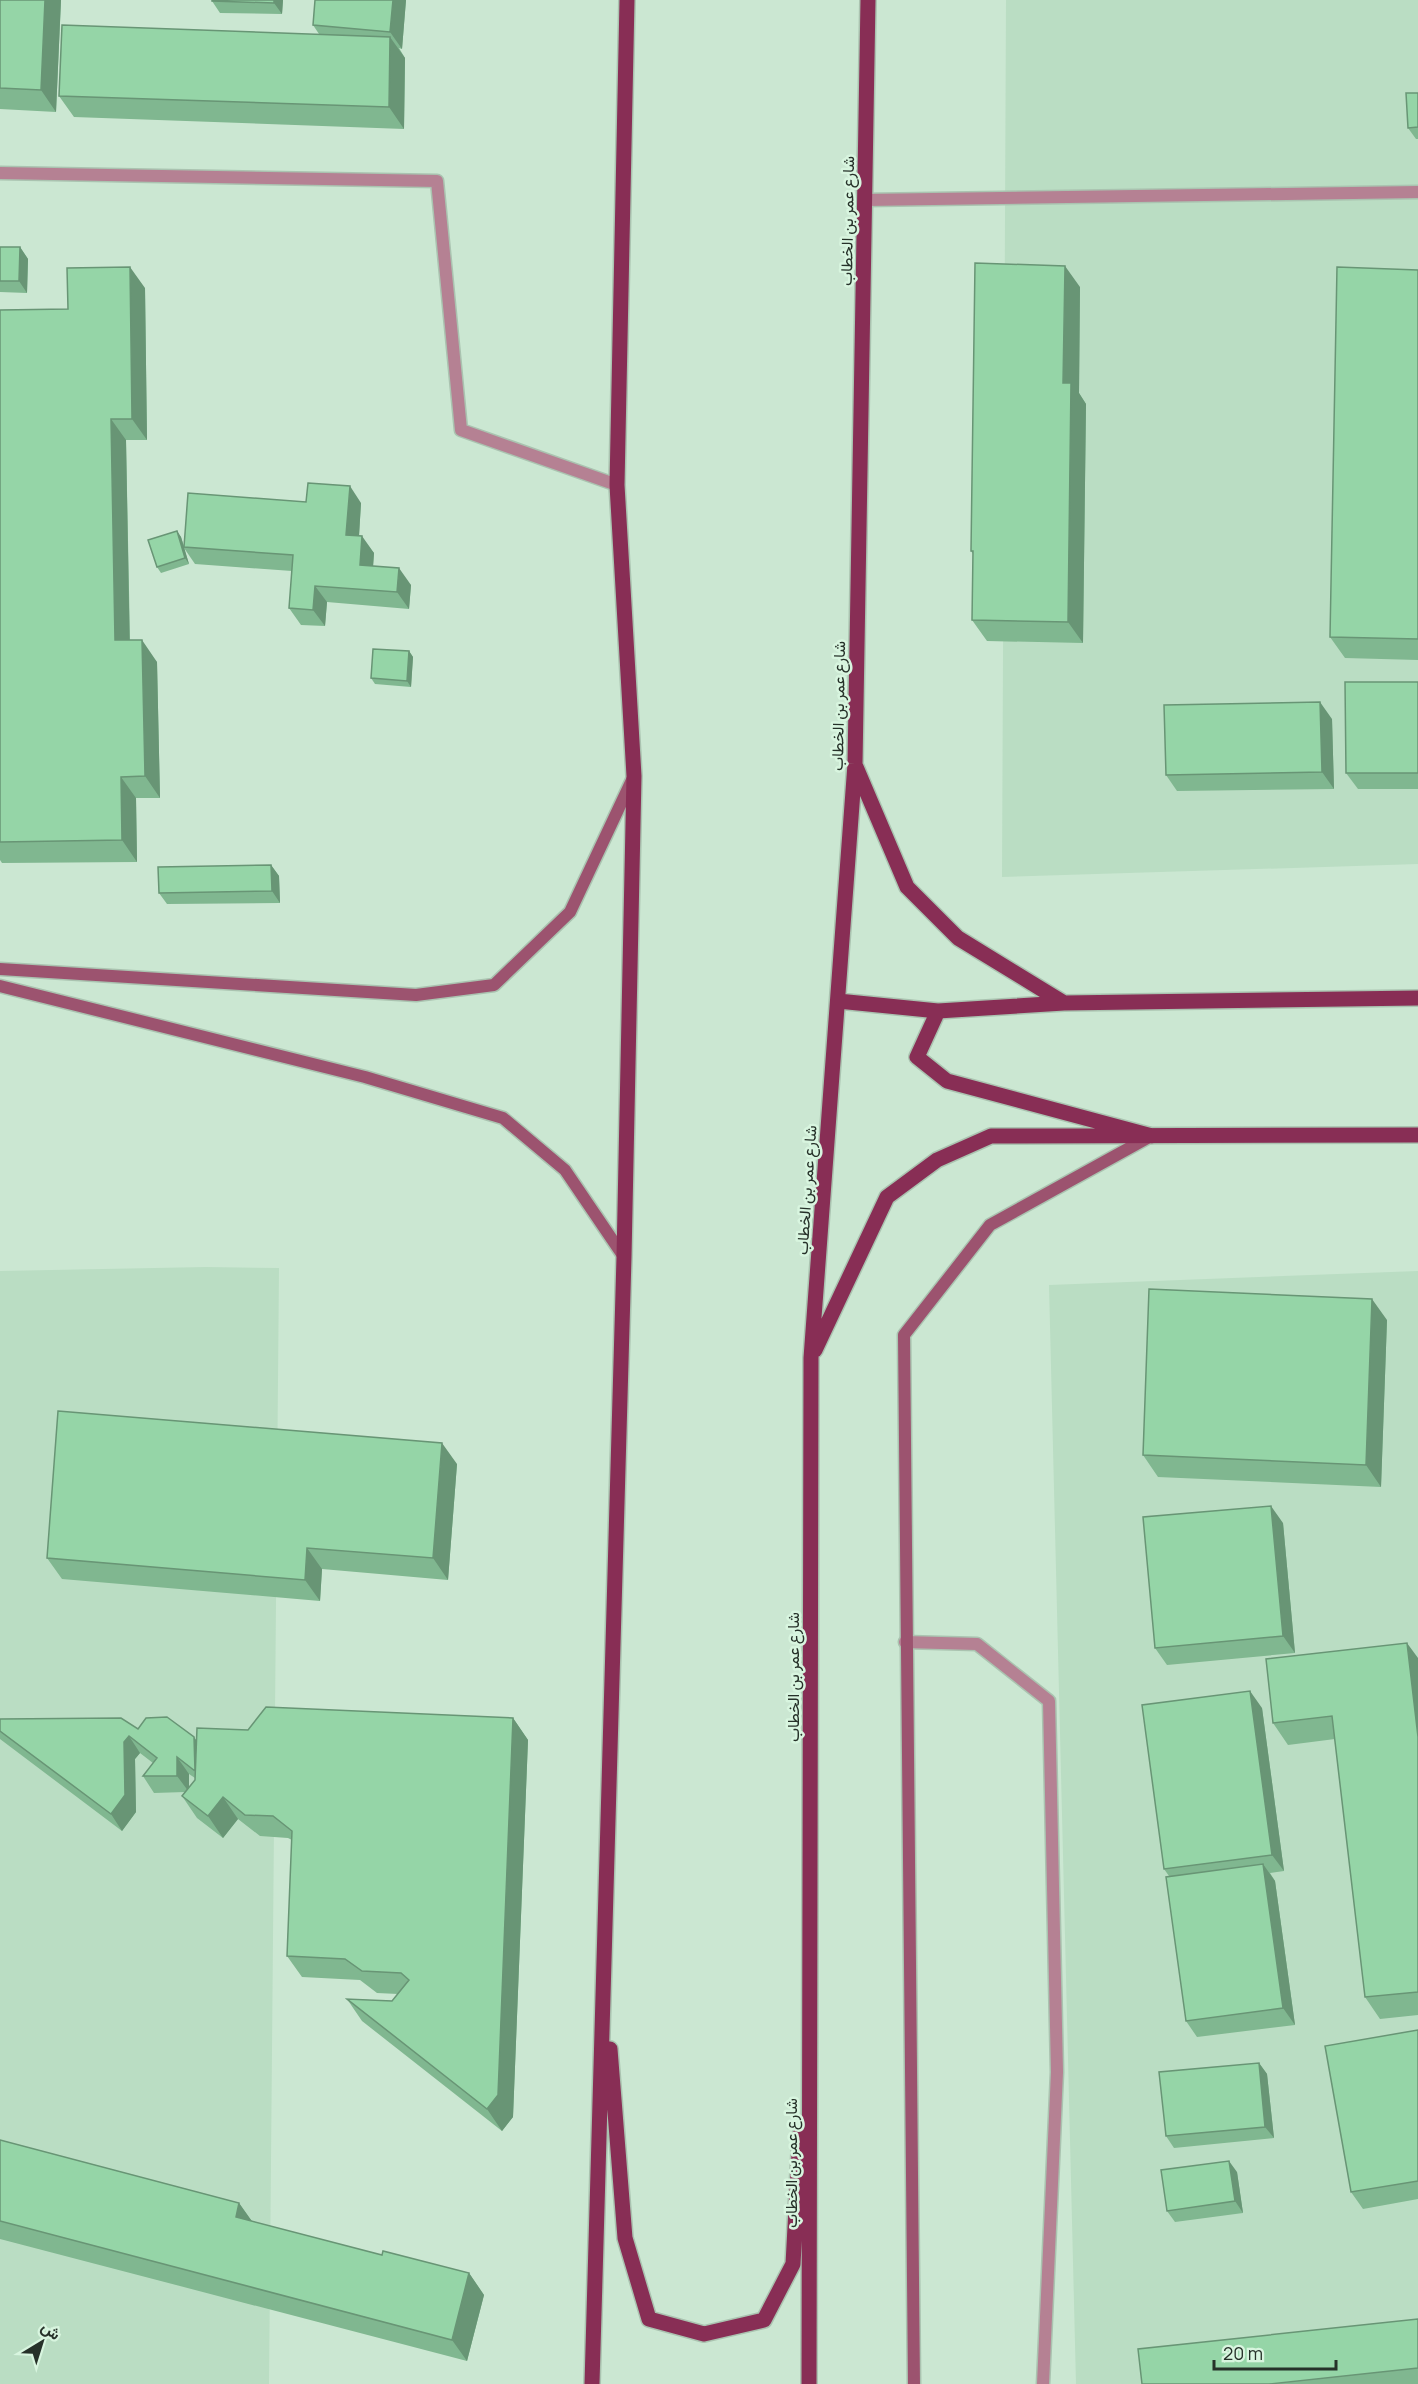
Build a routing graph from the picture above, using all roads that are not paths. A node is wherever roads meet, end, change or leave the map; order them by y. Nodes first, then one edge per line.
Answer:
1 (627, 0) edge
2 (632, 0) edge
3 (867, 0) edge
4 (627, 42) junction
5 (0, 173) edge
6 (1418, 192) edge
7 (865, 200) junction
8 (617, 485) junction
9 (855, 764) junction
10 (634, 776) junction
11 (0, 969) edge
12 (0, 986) edge
13 (1418, 998) edge
14 (838, 1001) junction
15 (1064, 1004) junction
16 (938, 1011) junction
17 (1418, 1135) edge
18 (1152, 1136) junction
19 (624, 1257) junction
20 (812, 1358) junction
21 (905, 1642) junction
22 (810, 1939) junction
23 (604, 1972) junction
24 (592, 2384) edge
25 (809, 2384) edge
26 (914, 2384) edge
27 (1043, 2384) edge

1 - 4 main road
2 - 4 main road
3 - 7 main road, شارع عمر بن الخطاب
4 - 8 main road
5 - 8 street
6 - 7 street
7 - 9 main road, شارع عمر بن الخطاب
8 - 10 main road
9 - 14 main road, شارع عمر بن الخطاب
9 - 15 main road
10 - 11 street
10 - 19 main road
12 - 19 street
13 - 15 main road
14 - 16 main road
14 - 20 main road, شارع عمر بن الخطاب
15 - 16 main road
16 - 18 main road
17 - 18 main road
18 - 20 main road
18 - 21 street
19 - 23 main road
20 - 22 main road, شارع عمر بن الخطاب
21 - 26 street
21 - 27 street
22 - 23 main road
22 - 25 main road, شارع عمر بن الخطاب
23 - 24 main road

